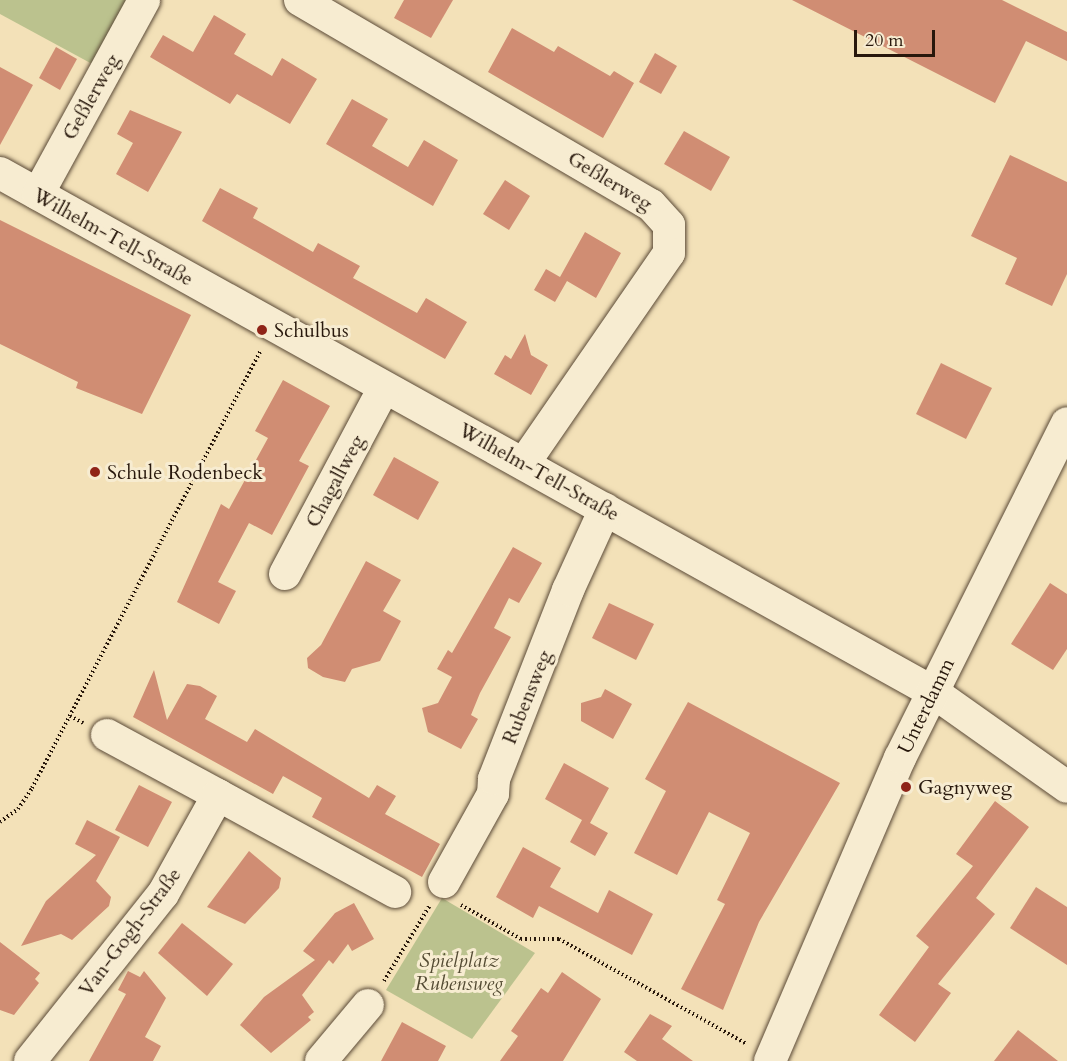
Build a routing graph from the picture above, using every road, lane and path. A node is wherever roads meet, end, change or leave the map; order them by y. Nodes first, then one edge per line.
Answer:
1 (144, 0) edge
2 (300, 0) edge
3 (0, 173) edge
4 (38, 195) junction
5 (273, 327) junction
6 (384, 388) junction
7 (1067, 423) edge
8 (525, 462) junction
9 (605, 509) junction
10 (285, 574) dead end
11 (933, 693) junction
12 (107, 735) dead end
13 (1067, 787) edge
14 (218, 795) junction
15 (0, 822) edge
16 (441, 887) junction
17 (395, 892) dead end
18 (368, 1005) joint
19 (771, 1059) edge
20 (30, 1061) edge
21 (321, 1061) edge

1 - 4 street, Geßlerweg
2 - 8 street, Geßlerweg
3 - 4 street, Wilhelm-Tell-Straße
4 - 5 street, Wilhelm-Tell-Straße
5 - 6 street, Wilhelm-Tell-Straße
5 - 15 path
6 - 8 street, Wilhelm-Tell-Straße
6 - 10 street, Chagallweg
7 - 11 street, Unterdamm
8 - 9 street, Wilhelm-Tell-Straße
9 - 11 street, Wilhelm-Tell-Straße
9 - 16 street, Rubensweg
11 - 13 street, Wilhelm-Tell-Straße
11 - 19 street, Unterdamm
12 - 14 street
14 - 17 street
14 - 20 street, Van-Gogh-Straße
16 - 18 path
16 - 19 path
18 - 21 street

